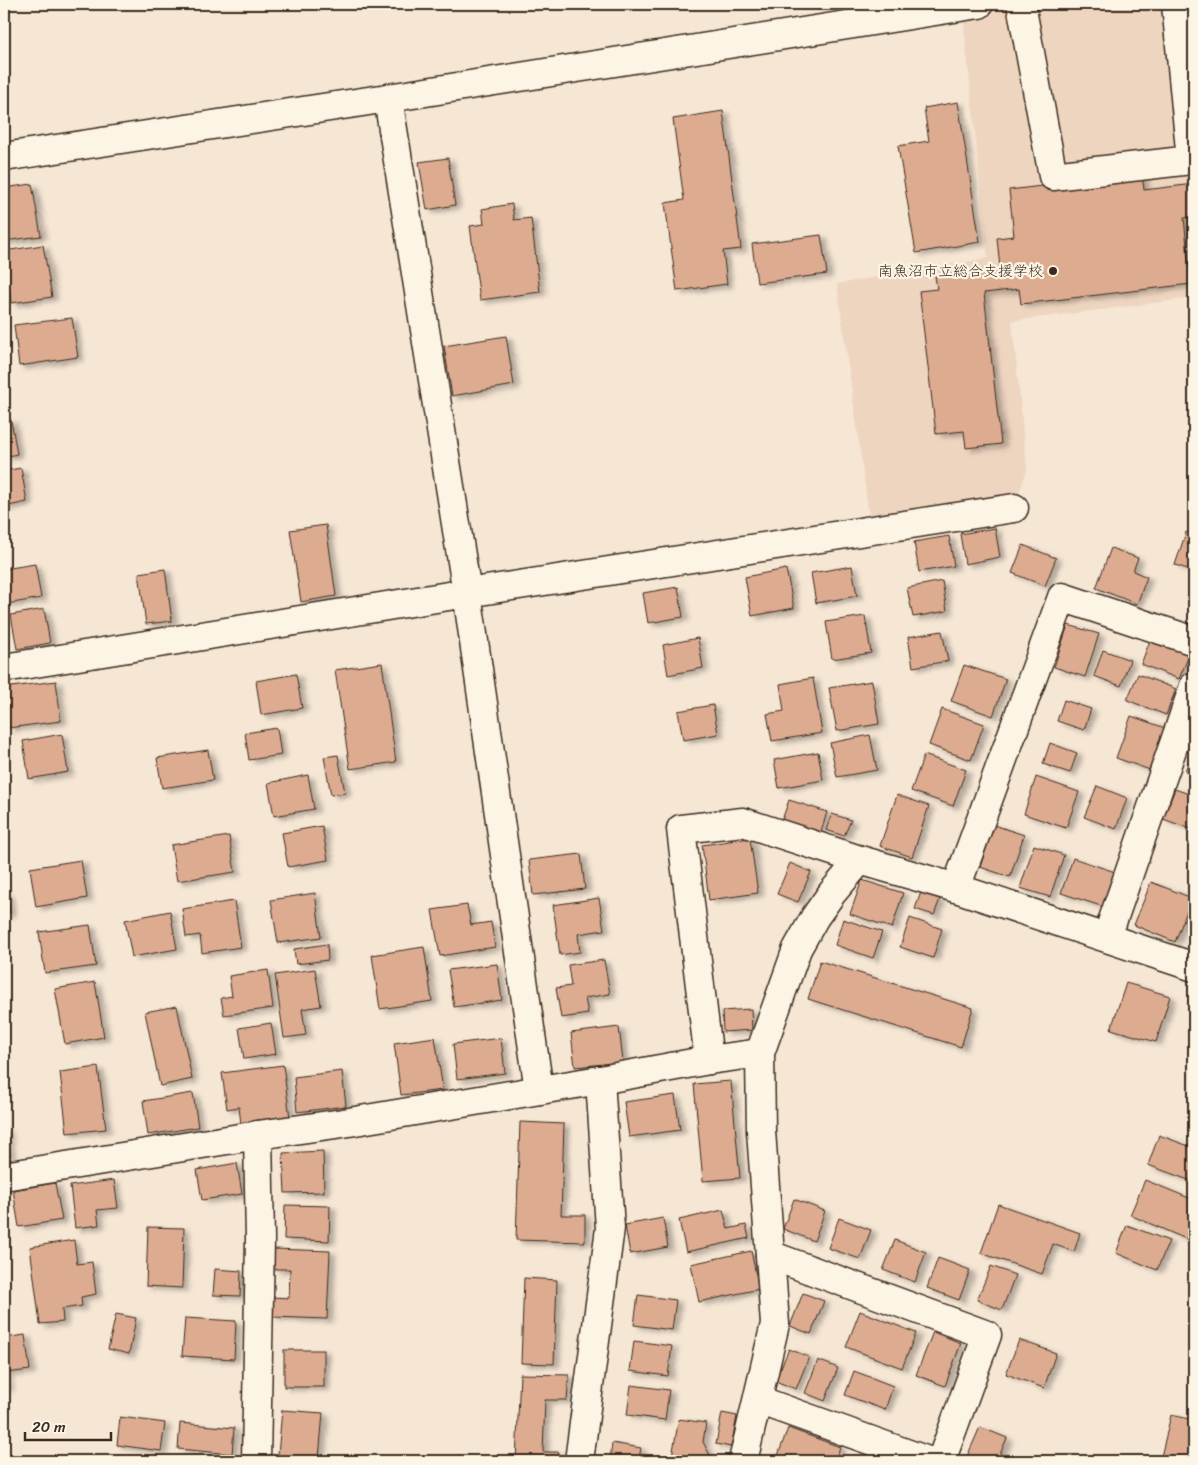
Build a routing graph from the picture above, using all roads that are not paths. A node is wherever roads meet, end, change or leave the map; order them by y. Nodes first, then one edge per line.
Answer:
1 (979, 4) edge
2 (1022, 4) edge
3 (1176, 4) edge
4 (388, 98) junction
5 (4, 157) edge
6 (1014, 508) dead end
7 (467, 593) junction
8 (1194, 641) edge
9 (4, 668) edge
10 (1194, 686) edge
11 (860, 860) junction
12 (956, 888) junction
13 (1107, 937) junction
14 (1194, 967) edge
15 (760, 1053) junction
16 (709, 1060) junction
17 (600, 1080) junction
18 (539, 1090) junction
19 (258, 1134) junction
20 (4, 1176) edge
21 (770, 1255) junction
22 (758, 1400) junction
23 (256, 1461) edge
24 (579, 1461) edge
25 (743, 1461) edge
26 (928, 1461) edge
27 (941, 1461) edge

1 - 4 street
2 - 3 street
4 - 5 street
4 - 7 street
6 - 7 street
7 - 9 street
7 - 18 street
8 - 12 street
10 - 13 street
11 - 12 street
11 - 15 street
11 - 16 street
12 - 13 street
13 - 14 street
15 - 16 street
15 - 21 street
16 - 17 street
17 - 18 street
17 - 24 street
18 - 19 street
19 - 20 street
19 - 23 street
21 - 22 street
21 - 27 street
22 - 25 street
22 - 26 street

